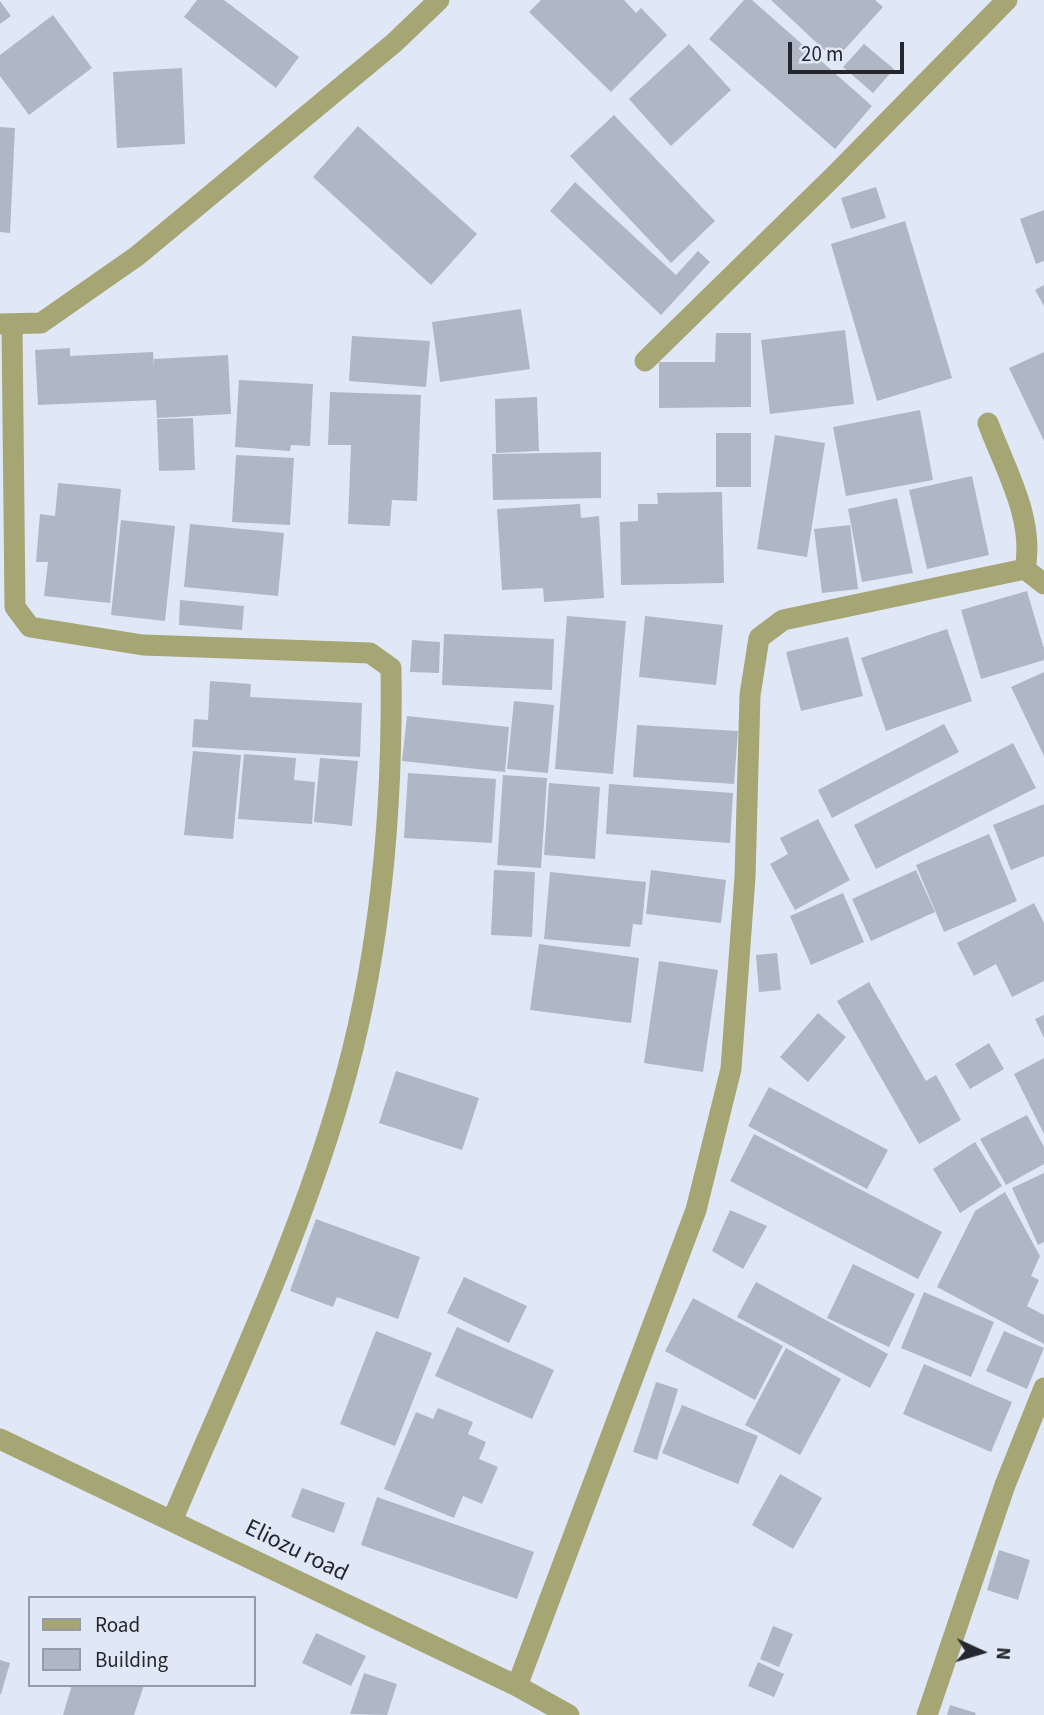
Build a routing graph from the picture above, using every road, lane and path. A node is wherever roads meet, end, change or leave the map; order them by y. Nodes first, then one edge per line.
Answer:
1 (439, 0) edge
2 (1007, 0) edge
3 (6, 324) edge
4 (645, 361) dead end
5 (988, 423) dead end
6 (1025, 569) junction
7 (1044, 584) edge
8 (1044, 1388) edge
9 (0, 1439) edge
10 (172, 1521) junction
11 (517, 1686) junction
12 (569, 1715) edge
13 (927, 1715) edge

1 - 3 street
2 - 4 street
3 - 10 street
5 - 6 street
6 - 7 street
6 - 11 street
8 - 13 street
9 - 10 street, Eliozu road
10 - 11 street, Eliozu road
11 - 12 street, Eliozu road

